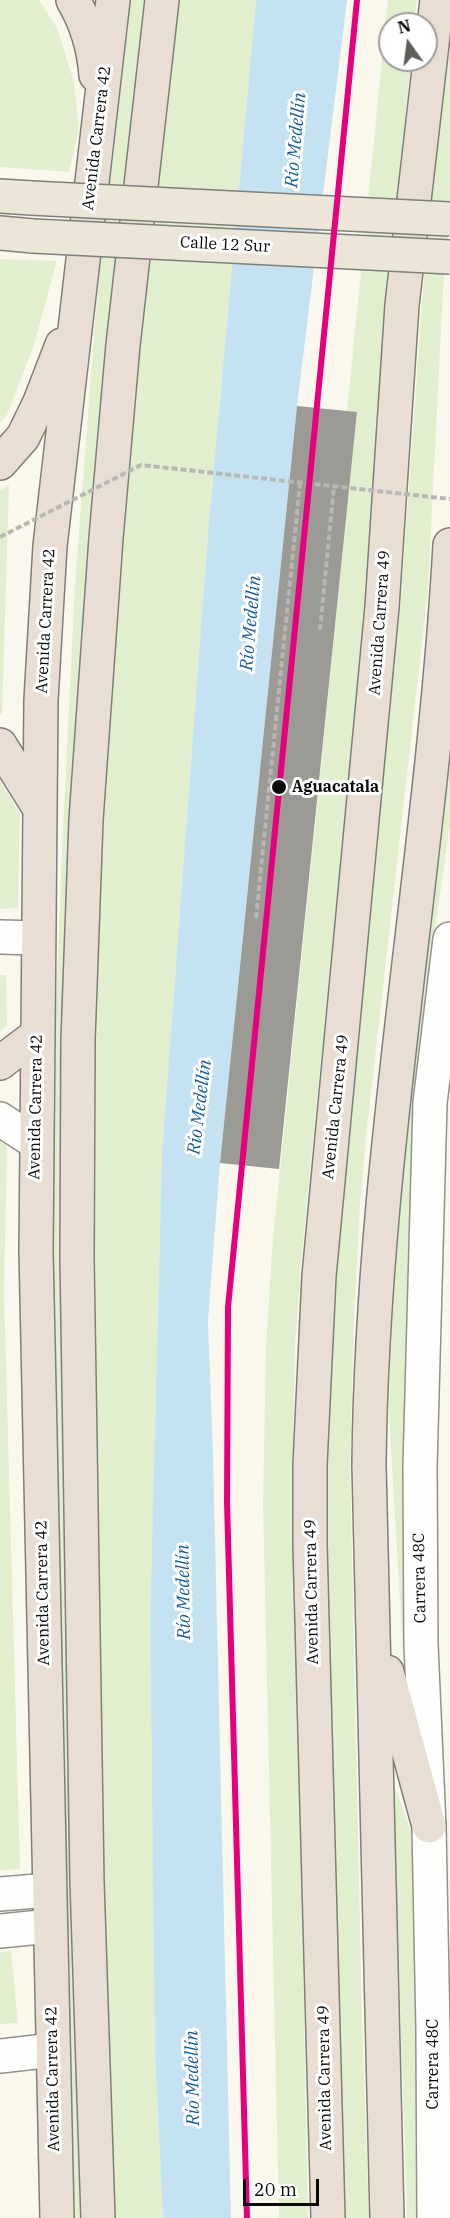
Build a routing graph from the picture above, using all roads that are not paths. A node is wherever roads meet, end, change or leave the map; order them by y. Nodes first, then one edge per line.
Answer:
1 (73, 0) edge
2 (113, 0) edge
3 (162, 0) edge
4 (437, 0) edge
5 (99, 126) junction
6 (16, 197) edge
7 (450, 219) edge
8 (0, 233) edge
9 (450, 257) edge
10 (78, 302) junction
11 (0, 463) edge
12 (450, 545) edge
13 (447, 636) edge
14 (0, 745) edge
15 (41, 811) junction
16 (13, 939) edge
17 (450, 939) edge
18 (37, 1035) junction
19 (0, 1063) edge
20 (440, 1106) edge
21 (0, 1119) edge
22 (35, 1142) junction
23 (373, 1621) junction
24 (436, 1807) edge
25 (49, 1890) junction
26 (0, 1894) edge
27 (50, 1926) junction
28 (0, 1931) edge
29 (442, 2031) edge
30 (52, 2050) junction
31 (0, 2056) edge
32 (57, 2218) edge
33 (98, 2218) edge
34 (328, 2218) edge
35 (387, 2218) edge
36 (434, 2218) edge

1 - 5 highway
2 - 5 highway, Avenida Carrera 42
3 - 33 highway
4 - 34 highway, Avenida Carrera 49
5 - 10 highway, Avenida Carrera 42
6 - 7 main road, bridge
8 - 9 main road, Calle 12 Sur, bridge
10 - 11 highway
10 - 15 highway, Avenida Carrera 42
12 - 13 highway
13 - 23 highway
14 - 15 highway
15 - 16 highway, Avenida Carrera 42
16 - 18 highway, Avenida Carrera 42
17 - 20 street, Carrera 48C
18 - 19 highway
18 - 22 highway, Avenida Carrera 42
20 - 24 street, Carrera 48C
21 - 22 street
22 - 25 highway, Avenida Carrera 42
23 - 24 highway
23 - 35 highway
24 - 29 street, Carrera 48C
25 - 26 street
25 - 27 highway, Avenida Carrera 42
27 - 28 street
27 - 30 highway, Avenida Carrera 42
29 - 36 street, Carrera 48C
30 - 31 street
30 - 32 highway, Avenida Carrera 42

